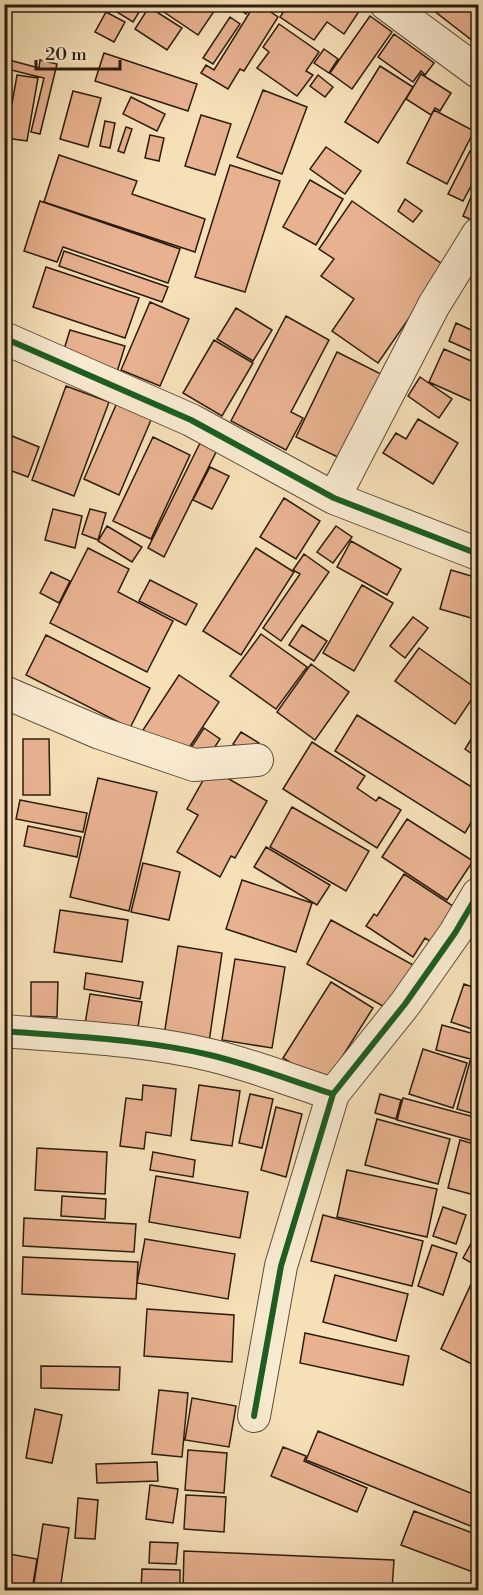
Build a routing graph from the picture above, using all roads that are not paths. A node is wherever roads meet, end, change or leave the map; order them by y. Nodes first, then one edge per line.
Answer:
1 (386, 4) edge
2 (478, 72) edge
3 (478, 234) edge
4 (4, 338) edge
5 (334, 498) junction
6 (478, 554) edge
7 (4, 692) edge
8 (257, 760) dead end
9 (478, 894) edge
10 (4, 1031) edge
11 (333, 1094) junction
12 (254, 1416) dead end

1 - 2 street
3 - 5 street
4 - 5 street
5 - 6 street
7 - 8 street
9 - 11 street
10 - 11 street
11 - 12 street

